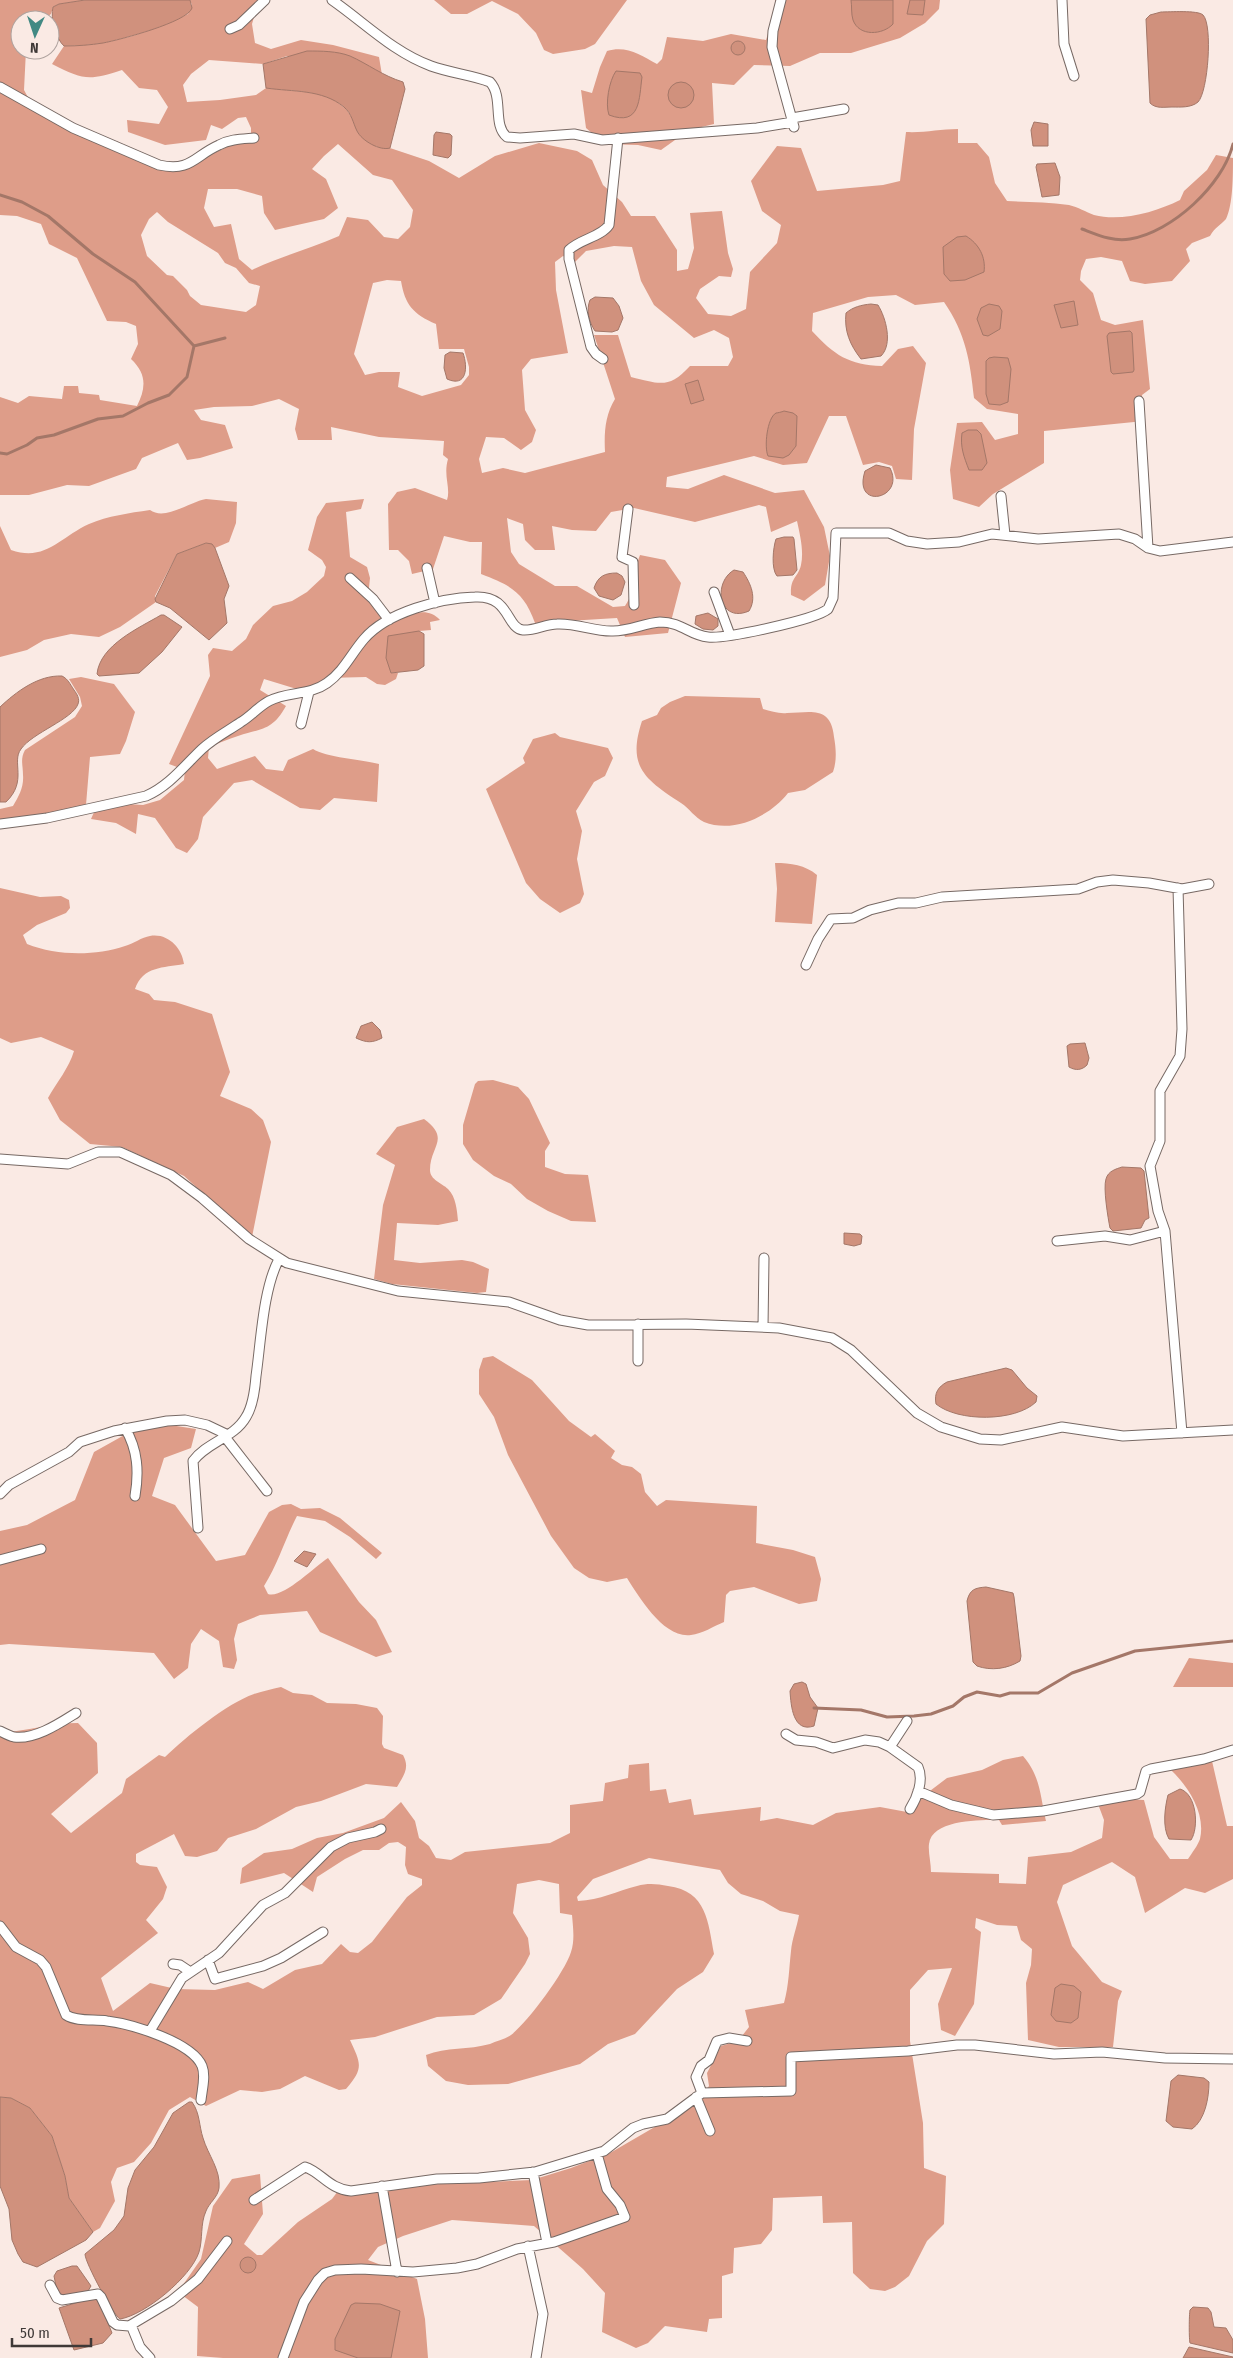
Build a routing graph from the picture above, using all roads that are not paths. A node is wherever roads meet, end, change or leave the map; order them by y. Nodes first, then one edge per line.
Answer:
1 (265, 0) edge
2 (332, 0) edge
3 (781, 0) edge
4 (1062, 0) edge
5 (230, 30) dead end
6 (1074, 76) dead end
7 (0, 86) edge
8 (844, 109) dead end
9 (793, 123) junction
10 (254, 138) dead end
11 (618, 138) junction
12 (603, 359) dead end
13 (1139, 401) dead end
14 (1001, 496) dead end
15 (628, 509) dead end
16 (1006, 535) junction
17 (1233, 542) edge
18 (1148, 548) junction
19 (427, 568) dead end
20 (350, 578) dead end
21 (714, 592) dead end
22 (435, 603) junction
23 (634, 605) dead end
24 (389, 620) junction
25 (730, 635) junction
26 (309, 692) junction
27 (301, 724) dead end
28 (0, 824) edge
29 (1210, 884) dead end
30 (1178, 888) junction
31 (806, 965) dead end
32 (0, 1159) edge
33 (1164, 1231) junction
34 (1057, 1241) dead end
35 (764, 1258) dead end
36 (279, 1259) junction
37 (638, 1324) junction
38 (763, 1327) junction
39 (638, 1361) dead end
40 (125, 1428) junction
41 (1233, 1430) edge
42 (1182, 1433) junction
43 (227, 1436) junction
44 (267, 1491) dead end
45 (0, 1494) edge
46 (135, 1496) dead end
47 (198, 1528) dead end
48 (41, 1549) dead end
49 (0, 1560) edge
50 (76, 1712) dead end
51 (906, 1721) dead end
52 (0, 1731) edge
53 (786, 1734) dead end
54 (890, 1747) junction
55 (1233, 1750) edge
56 (918, 1791) junction
57 (910, 1809) dead end
58 (381, 1829) dead end
59 (0, 1926) edge
60 (324, 1932) dead end
61 (208, 1960) junction
62 (173, 1964) dead end
63 (190, 1971) junction
64 (150, 2031) junction
65 (747, 2041) dead end
66 (1233, 2059) edge
67 (699, 2095) junction
68 (201, 2100) dead end
69 (710, 2131) dead end
70 (597, 2154) junction
71 (532, 2172) junction
72 (382, 2186) junction
73 (254, 2200) dead end
74 (227, 2241) dead end
75 (547, 2243) junction
76 (528, 2246) junction
77 (397, 2272) junction
78 (50, 2285) dead end
79 (131, 2325) junction
80 (150, 2358) edge
81 (283, 2358) edge
82 (536, 2358) edge

1 - 5 street
2 - 11 street
3 - 9 street
4 - 6 street
7 - 10 street
8 - 9 street
9 - 11 street
11 - 12 street
13 - 18 street
14 - 16 street
15 - 23 street
16 - 18 street
16 - 25 street
17 - 18 street
19 - 22 street
20 - 24 street
21 - 25 street
22 - 24 street
22 - 25 street
24 - 26 street
26 - 27 street
26 - 28 street
29 - 30 street
30 - 31 street
30 - 33 street
32 - 36 street
33 - 34 street
33 - 42 street
35 - 38 street
36 - 37 street
36 - 43 street
37 - 38 street
37 - 39 street
38 - 42 street
40 - 43 street
40 - 45 street
40 - 46 street
41 - 42 street
43 - 44 street
43 - 47 street
48 - 49 street
50 - 52 street
51 - 54 street
53 - 54 street
54 - 56 street
55 - 56 street
56 - 57 street
58 - 61 street
59 - 64 street
60 - 61 street
61 - 63 street
62 - 63 street
63 - 64 street
64 - 68 street
65 - 67 street
66 - 67 street
67 - 69 street
67 - 70 street
70 - 71 street
70 - 75 street
71 - 72 street
71 - 75 street
72 - 73 street
72 - 77 street
74 - 79 street
75 - 76 street
76 - 77 street
76 - 82 street
77 - 81 street
78 - 79 street
79 - 80 street

